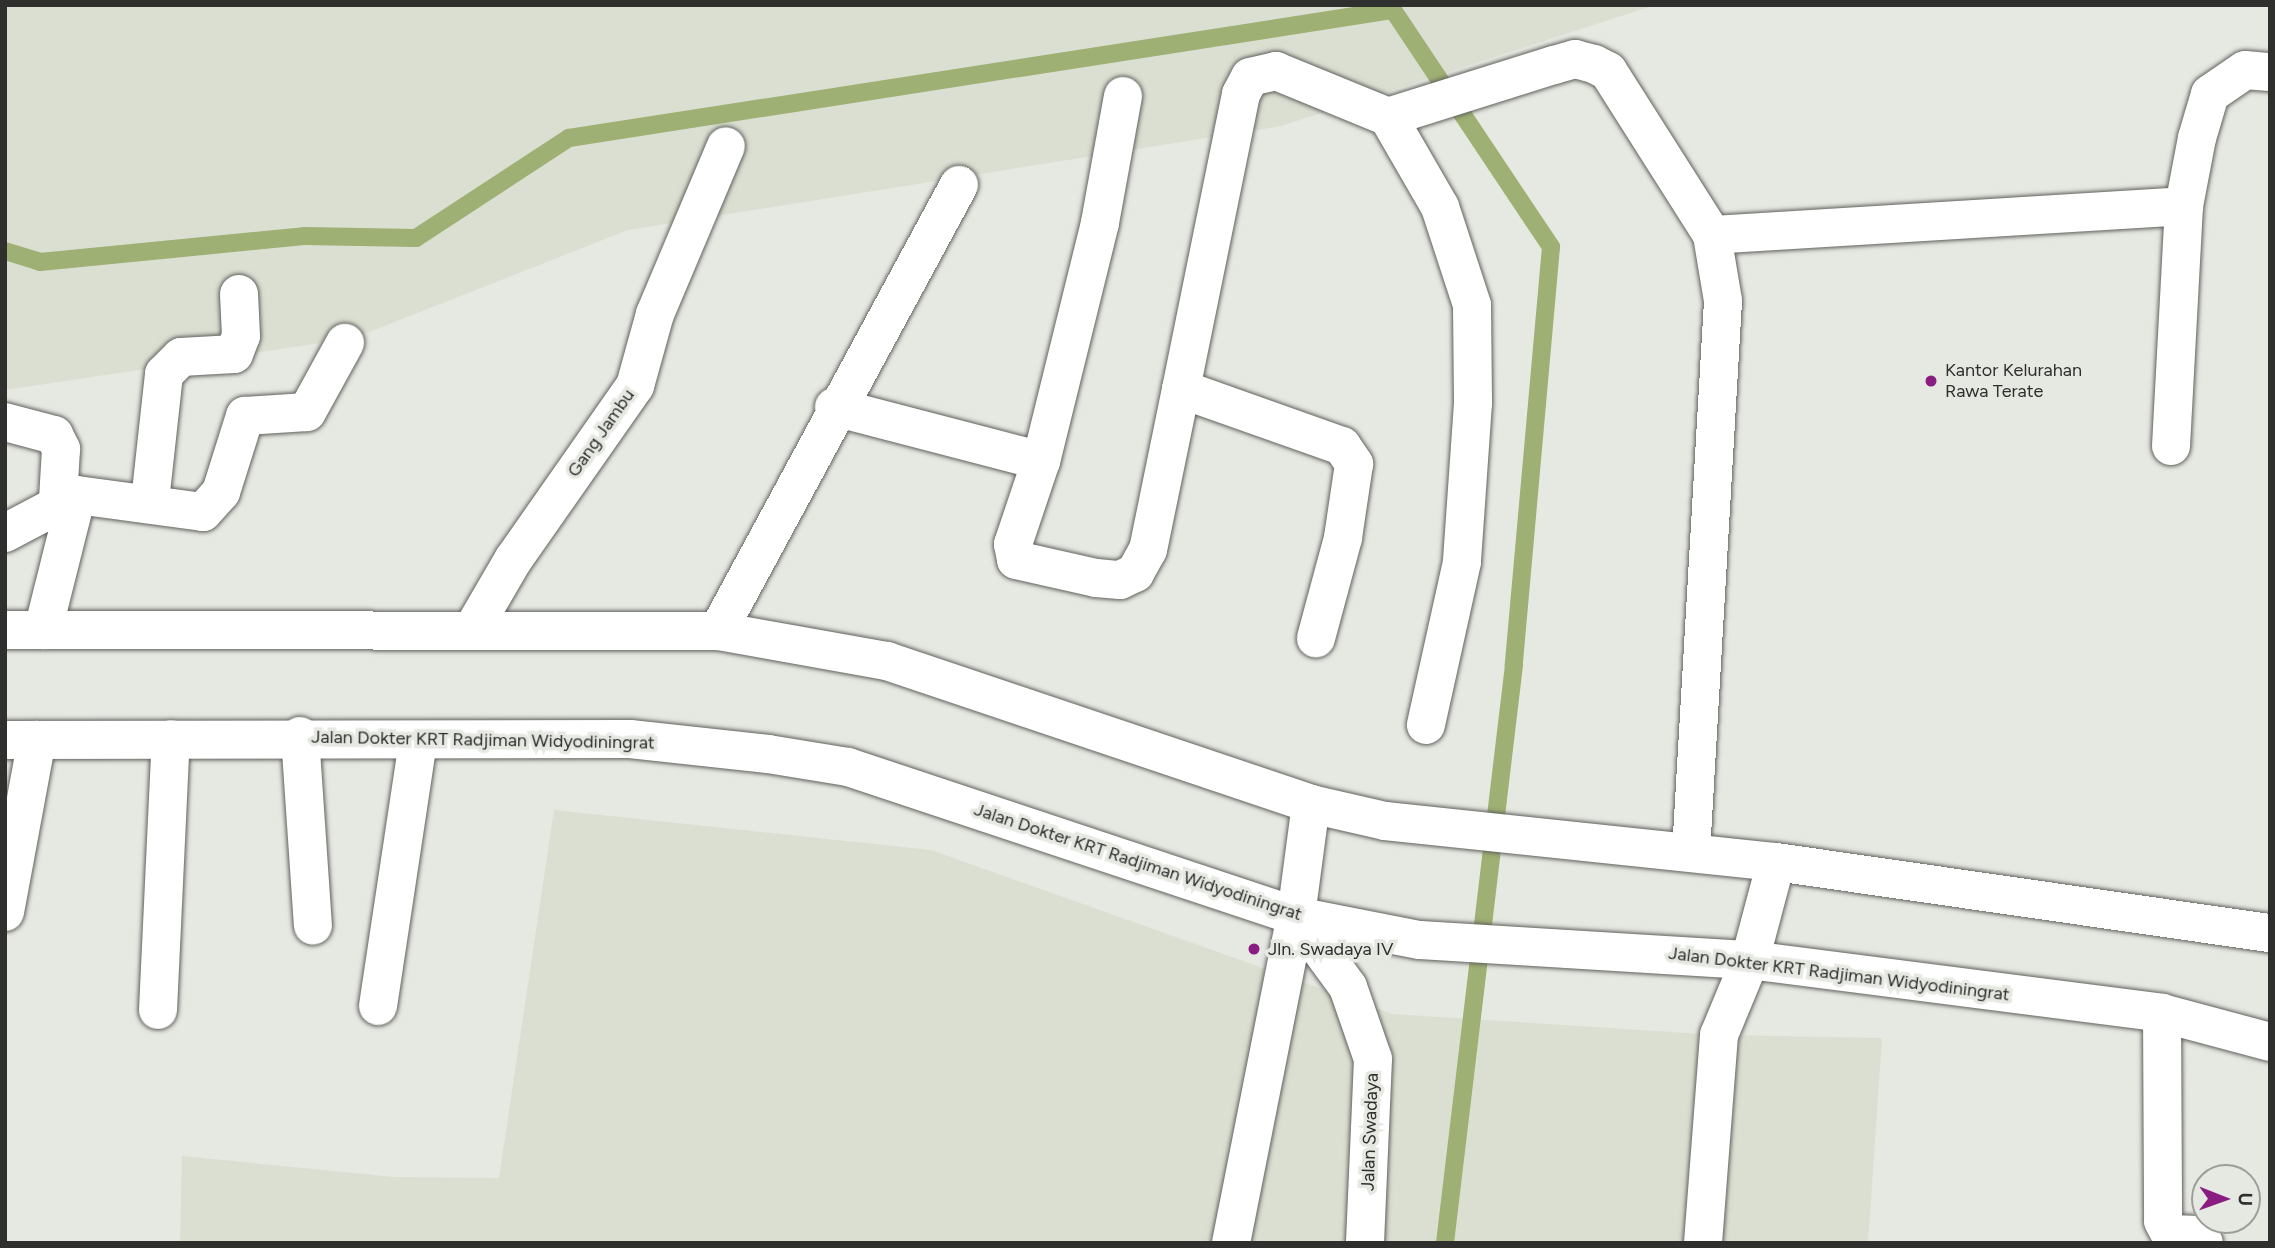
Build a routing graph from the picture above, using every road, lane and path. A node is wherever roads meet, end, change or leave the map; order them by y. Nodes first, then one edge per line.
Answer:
1 (2270, 72) edge
2 (1123, 96) dead end
3 (1403, 111) junction
4 (726, 146) dead end
5 (959, 185) dead end
6 (2184, 206) junction
7 (1712, 235) junction
8 (239, 294) dead end
9 (345, 343) dead end
10 (1181, 389) junction
11 (834, 407) junction
12 (5, 422) edge
13 (2171, 446) dead end
14 (1041, 461) junction
15 (68, 498) junction
16 (150, 500) junction
17 (5, 533) edge
18 (474, 627) junction
19 (5, 630) edge
20 (43, 630) junction
21 (718, 631) junction
22 (1316, 638) dead end
23 (1426, 725) dead end
24 (300, 736) junction
25 (171, 739) junction
26 (21, 740) edge
27 (418, 741) junction
28 (1311, 804) junction
29 (1691, 852) junction
30 (1776, 862) junction
31 (5, 912) edge
32 (1296, 916) junction
33 (313, 926) dead end
34 (2270, 933) edge
35 (1750, 960) junction
36 (379, 1006) dead end
37 (158, 1010) dead end
38 (2162, 1013) junction
39 (2270, 1042) edge
40 (1231, 1243) edge
41 (1365, 1243) edge
42 (1703, 1243) edge
43 (2204, 1243) edge

1 - 6 street
2 - 14 street
3 - 7 street
3 - 10 street
3 - 23 street
4 - 18 street, Gang Jambu
5 - 11 street
6 - 7 street
6 - 13 street
7 - 29 street
8 - 16 street
9 - 16 street
10 - 14 street
10 - 22 street
11 - 14 street
11 - 21 street
12 - 15 street
15 - 16 street
15 - 17 street
15 - 20 street
18 - 20 street
18 - 21 street
19 - 20 street
21 - 28 street
24 - 25 street, Jalan Dokter KRT Radjiman Widyodiningrat
24 - 27 street, Jalan Dokter KRT Radjiman Widyodiningrat
24 - 33 street
25 - 26 street, Jalan Dokter KRT Radjiman Widyodiningrat
25 - 37 street
26 - 31 street
27 - 32 street, Jalan Dokter KRT Radjiman Widyodiningrat
27 - 36 street
28 - 29 street
28 - 32 street
29 - 30 street
30 - 34 street
30 - 35 street
32 - 35 street, Jalan Dokter KRT Radjiman Widyodiningrat
32 - 40 street
32 - 41 street, Jalan Swadaya
35 - 38 street, Jalan Dokter KRT Radjiman Widyodiningrat
35 - 42 street
38 - 39 street, Jalan Dokter KRT Radjiman Widyodiningrat
38 - 43 street

